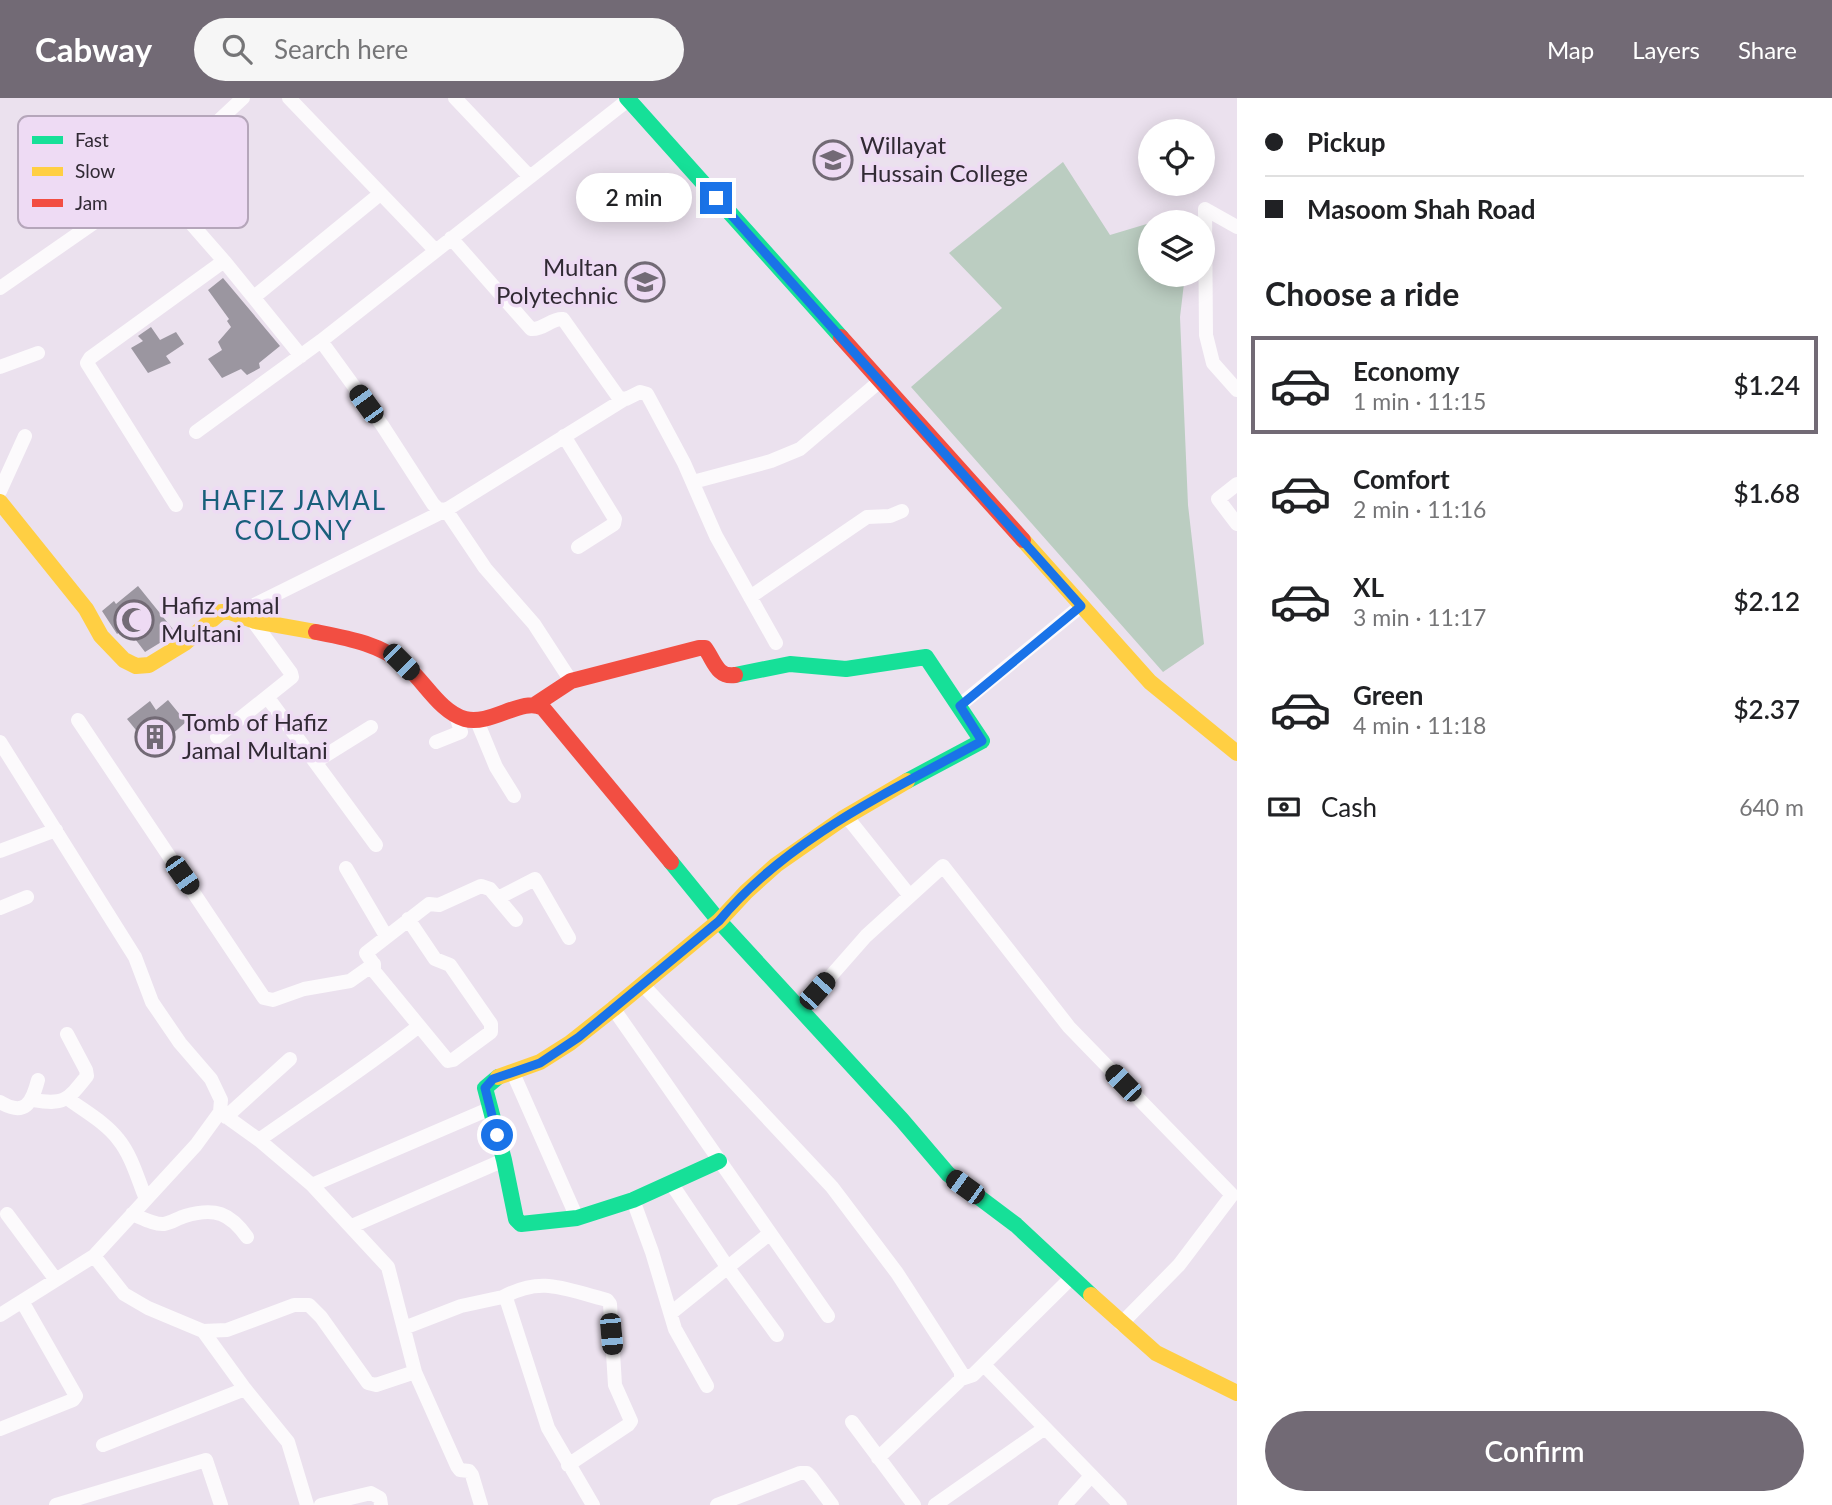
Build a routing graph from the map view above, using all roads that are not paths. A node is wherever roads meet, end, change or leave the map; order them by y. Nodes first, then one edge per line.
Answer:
1 (243, 98) edge
2 (289, 98) edge
3 (455, 98) edge
4 (628, 99) edge
5 (224, 116) edge
6 (530, 177) junction
7 (380, 194) junction
8 (1237, 227) edge
9 (87, 228) edge
10 (196, 228) edge
11 (451, 238) junction
12 (435, 250) junction
13 (224, 261) junction
14 (0, 288) edge
15 (254, 297) junction
16 (321, 341) junction
17 (38, 353) dead end
18 (302, 356) junction
19 (0, 366) edge
20 (880, 381) junction
21 (1237, 390) edge
22 (623, 400) junction
23 (196, 432) dead end
24 (24, 436) dead end
25 (564, 436) junction
26 (693, 482) junction
27 (1237, 484) edge
28 (0, 491) edge
29 (0, 502) edge
30 (176, 505) dead end
31 (446, 510) junction
32 (902, 511) dead end
33 (1237, 524) edge
34 (578, 547) dead end
35 (750, 597) junction
36 (1081, 606) junction
37 (246, 617) junction
38 (776, 643) dead end
39 (571, 681) junction
40 (268, 698) junction
41 (536, 704) junction
42 (960, 706) junction
43 (456, 715) junction
44 (78, 720) dead end
45 (477, 721) junction
46 (371, 727) dead end
47 (217, 737) dead end
48 (0, 742) edge
49 (436, 742) dead end
50 (1237, 753) edge
51 (315, 762) junction
52 (514, 796) dead end
53 (846, 817) junction
54 (56, 830) junction
55 (376, 845) dead end
56 (0, 850) edge
57 (345, 868) dead end
58 (910, 896) junction
59 (27, 897) dead end
60 (498, 898) junction
61 (0, 908) edge
62 (408, 919) junction
63 (516, 920) dead end
64 (719, 921) junction
65 (386, 936) junction
66 (569, 938) dead end
67 (374, 964) junction
68 (642, 984) junction
69 (613, 1008) junction
70 (801, 1010) junction
71 (419, 1027) junction
72 (67, 1034) dead end
73 (289, 1059) dead end
74 (513, 1073) junction
75 (38, 1080) dead end
76 (67, 1098) junction
77 (33, 1100) junction
78 (0, 1102) edge
79 (489, 1109) junction
80 (223, 1114) junction
81 (259, 1140) junction
82 (504, 1160) junction
83 (719, 1161) junction
84 (671, 1183) junction
85 (312, 1185) junction
86 (1235, 1192) edge
87 (146, 1199) junction
88 (632, 1200) junction
89 (7, 1214) dead end
90 (132, 1214) junction
91 (577, 1218) junction
92 (352, 1226) junction
93 (769, 1234) junction
94 (247, 1237) dead end
95 (93, 1256) junction
96 (728, 1268) junction
97 (1072, 1277) junction
98 (56, 1280) junction
99 (503, 1297) junction
100 (23, 1303) junction
101 (671, 1313) junction
102 (0, 1315) edge
103 (828, 1316) dead end
104 (1121, 1324) junction
105 (404, 1328) junction
106 (202, 1331) junction
107 (777, 1335) dead end
108 (984, 1364) junction
109 (415, 1372) junction
110 (961, 1379) junction
111 (707, 1386) dead end
112 (245, 1389) junction
113 (1237, 1393) edge
114 (852, 1422) dead end
115 (1045, 1428) junction
116 (0, 1429) edge
117 (103, 1446) dead end
118 (878, 1458) junction
119 (568, 1465) junction
120 (1091, 1476) junction
121 (83, 1501) edge
122 (721, 1504) edge
123 (56, 1505) edge
124 (221, 1505) edge
125 (307, 1505) edge
126 (321, 1505) edge
127 (381, 1505) edge
128 (481, 1505) edge
129 (593, 1505) edge
130 (832, 1505) edge
131 (914, 1505) edge
132 (935, 1505) edge
133 (1065, 1505) edge
134 (1120, 1505) edge

1 - 5 street
2 - 7 street
3 - 6 street
4 - 6 street
4 - 20 street
6 - 11 street
7 - 12 street
7 - 15 street
8 - 21 street
9 - 14 street
10 - 13 street
11 - 12 street
11 - 22 street
12 - 16 street
13 - 15 street
13 - 30 street
15 - 18 street
16 - 18 street
16 - 31 street
17 - 19 street
18 - 23 street
20 - 26 street
20 - 36 street
22 - 25 street
22 - 26 street
24 - 28 street
25 - 31 street
25 - 34 street
26 - 35 street
27 - 33 street
29 - 37 street
31 - 37 street
31 - 39 street
32 - 35 street
35 - 38 street
36 - 42 street
36 - 50 street
37 - 40 street
37 - 43 street
39 - 41 street
39 - 42 street
40 - 47 street
40 - 51 street
41 - 45 street
41 - 64 street
42 - 53 street
43 - 45 street
43 - 49 street
44 - 67 street
45 - 52 street
46 - 51 street
48 - 54 street
51 - 55 street
53 - 58 street
53 - 64 street
54 - 56 street
54 - 80 street
57 - 65 street
58 - 70 street
58 - 86 street
59 - 61 street
60 - 62 street
60 - 63 street
60 - 66 street
62 - 65 street
62 - 71 street
64 - 68 street
64 - 70 street
65 - 67 street
67 - 71 street
68 - 69 street
68 - 110 street
69 - 74 street
69 - 83 street
70 - 97 street
71 - 81 street
72 - 76 street
73 - 80 street
74 - 79 street
74 - 91 street
75 - 77 street
76 - 77 street
76 - 87 street
77 - 78 street
79 - 82 street
79 - 85 street
80 - 81 street
80 - 87 street
81 - 85 street
82 - 91 street
82 - 92 street
83 - 84 street
83 - 93 street
84 - 88 street
84 - 96 street
85 - 92 street
86 - 104 street
87 - 90 street
88 - 91 street
88 - 101 street
89 - 98 street
90 - 94 street
90 - 95 street
92 - 105 street
93 - 96 street
93 - 103 street
95 - 98 street
95 - 106 street
96 - 101 street
96 - 107 street
97 - 104 street
97 - 108 street
98 - 100 street
99 - 105 street
99 - 119 street
99 - 119 street
100 - 102 street
100 - 116 street
101 - 111 street
104 - 113 street
105 - 109 street
106 - 109 street
106 - 112 street
108 - 110 street
108 - 115 street
109 - 128 street
110 - 118 street
112 - 117 street
112 - 125 street
114 - 118 street
115 - 120 street
115 - 132 street
118 - 131 street
119 - 129 street
120 - 133 street
120 - 134 street
121 - 123 street
121 - 124 street
122 - 130 street
126 - 127 street

